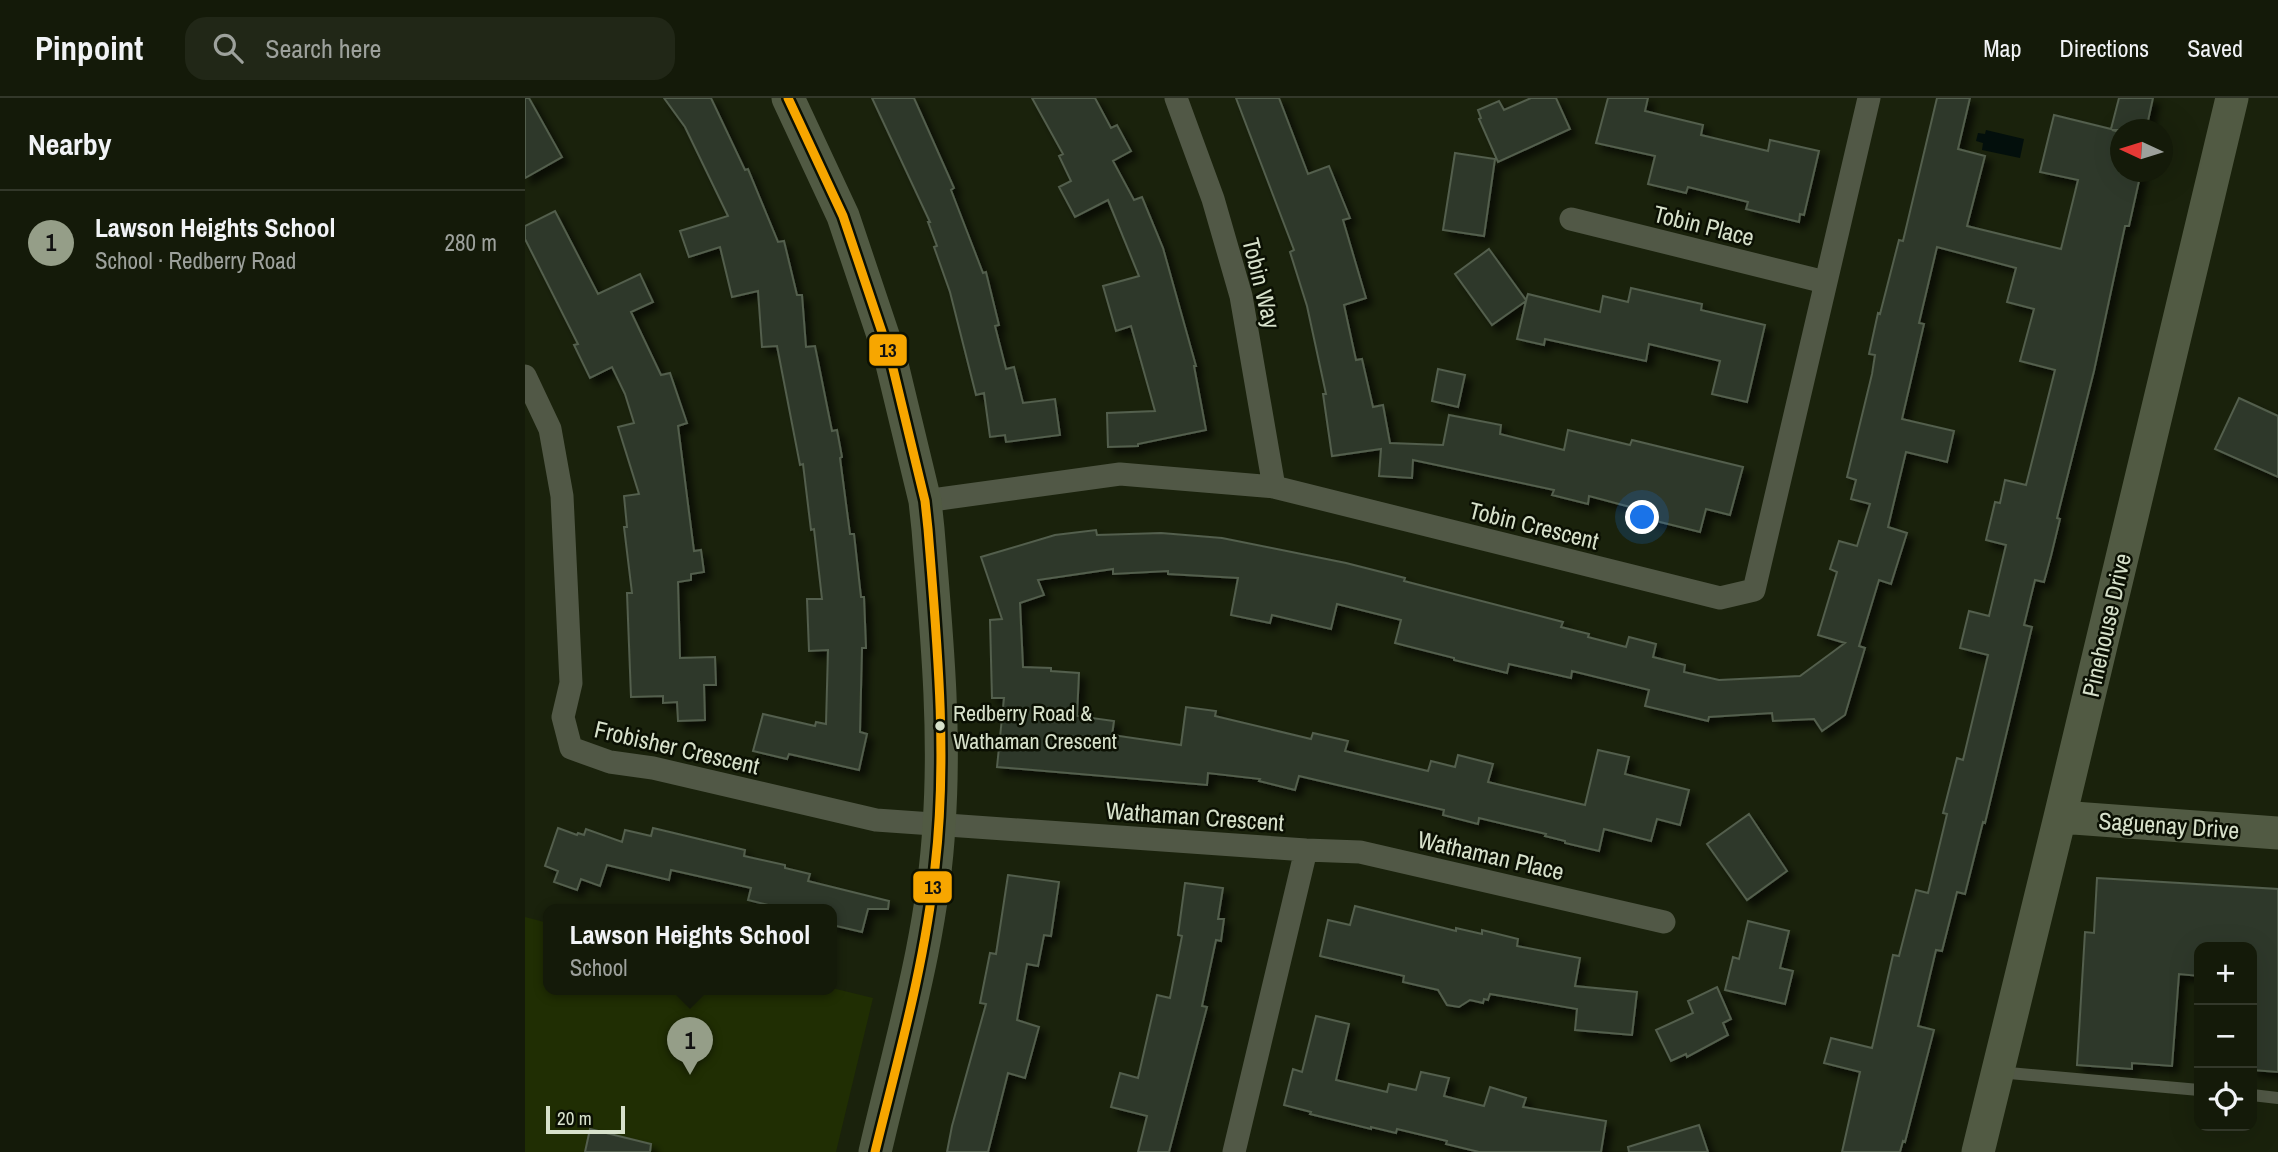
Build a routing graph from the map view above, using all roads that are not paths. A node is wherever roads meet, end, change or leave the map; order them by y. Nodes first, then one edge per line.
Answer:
1 (788, 98) edge
2 (1176, 98) edge
3 (1869, 98) edge
4 (2232, 98) edge
5 (1571, 219) dead end
6 (1825, 282) junction
7 (525, 376) edge
8 (1274, 487) junction
9 (925, 501) junction
10 (2060, 817) junction
11 (940, 824) junction
12 (2278, 833) edge
13 (1306, 850) junction
14 (1664, 922) dead end
15 (1998, 1072) junction
16 (2194, 1090) edge
17 (2257, 1096) edge
18 (2278, 1098) edge
19 (875, 1152) edge
20 (1234, 1152) edge
21 (1978, 1152) edge

1 - 9 street
2 - 8 street, Tobin Way
3 - 6 street, Tobin Crescent
4 - 10 street, Pinehouse Drive
5 - 6 street, Tobin Place
6 - 8 street, Tobin Crescent
7 - 11 street, Frobisher Crescent
8 - 9 street, Tobin Crescent
9 - 11 street
10 - 12 street, Saguenay Drive
10 - 15 street, Pinehouse Drive
11 - 13 street, Wathaman Crescent
11 - 19 street
13 - 14 street, Wathaman Place
13 - 20 street, Wathaman Crescent
15 - 16 lane
15 - 21 street, Pinehouse Drive
17 - 18 lane

